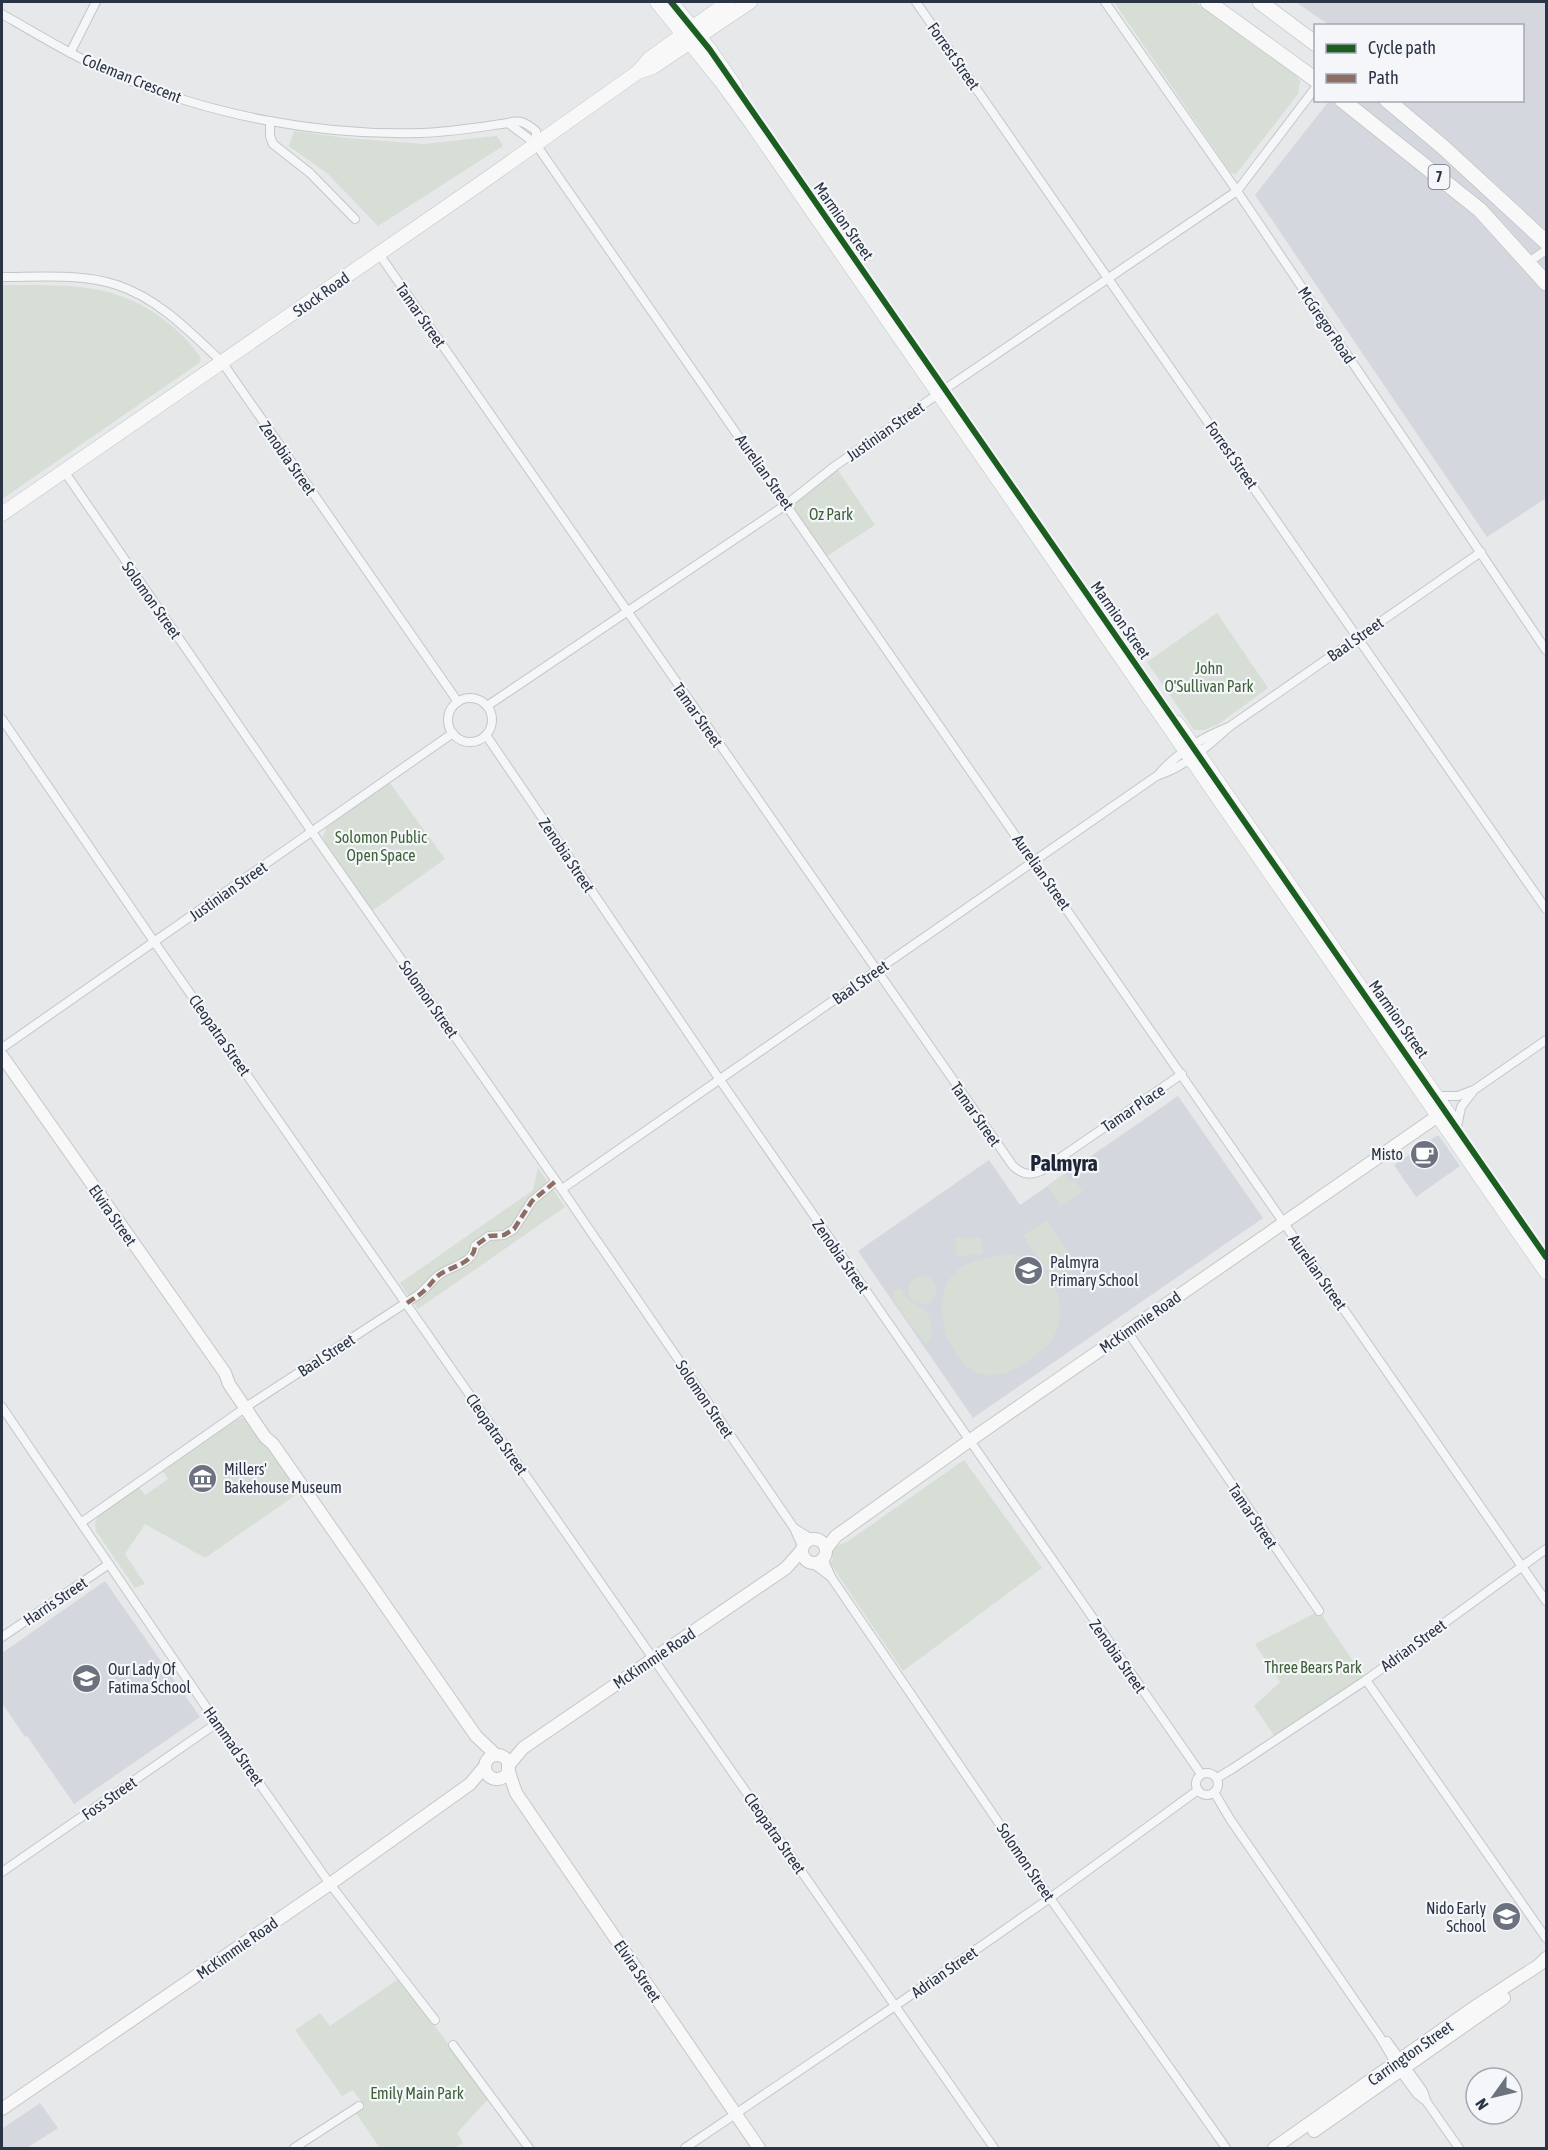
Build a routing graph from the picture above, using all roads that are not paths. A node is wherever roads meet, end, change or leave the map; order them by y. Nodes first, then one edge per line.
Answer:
1 (96, 2) edge
2 (657, 2) edge
3 (671, 2) edge
4 (728, 2) edge
5 (750, 2) edge
6 (916, 2) edge
7 (1105, 2) edge
8 (1208, 2) edge
9 (1260, 2) edge
10 (2, 14) edge
11 (691, 35) junction
12 (1314, 42) edge
13 (70, 52) junction
14 (1314, 79) edge
15 (1314, 90) edge
16 (1345, 102) edge
17 (1389, 102) edge
18 (270, 121) junction
19 (536, 144) junction
20 (1237, 191) junction
21 (355, 219) dead end
22 (1546, 242) edge
23 (1546, 250) edge
24 (379, 254) junction
25 (1529, 262) junction
26 (1108, 277) junction
27 (2, 278) edge
28 (1546, 283) edge
29 (222, 362) junction
30 (942, 392) junction
31 (63, 471) junction
32 (787, 504) junction
33 (2, 514) edge
34 (1481, 552) junction
35 (626, 612) junction
36 (1358, 636) junction
37 (1546, 650) edge
38 (458, 702) junction
39 (487, 706) junction
40 (2, 719) edge
41 (453, 734) junction
42 (486, 735) junction
43 (1192, 752) junction
44 (312, 832) junction
45 (1035, 862) junction
46 (1546, 909) edge
47 (155, 943) junction
48 (877, 971) junction
49 (1546, 1040) edge
50 (2, 1048) edge
51 (2, 1056) edge
52 (1182, 1074) junction
53 (720, 1080) junction
54 (1474, 1090) junction
55 (1436, 1096) junction
56 (1442, 1113) junction
57 (1457, 1127) junction
58 (1021, 1173) joint
59 (556, 1181) junction
60 (562, 1189) junction
61 (1284, 1222) junction
62 (1546, 1257) edge
63 (1546, 1272) edge
64 (407, 1303) junction
65 (1127, 1331) junction
66 (248, 1405) junction
67 (2, 1408) edge
68 (969, 1441) junction
69 (82, 1522) junction
70 (1546, 1549) edge
71 (813, 1551) junction
72 (110, 1564) junction
73 (1522, 1566) junction
74 (1546, 1601) edge
75 (1319, 1611) dead end
76 (2, 1637) edge
77 (653, 1659) junction
78 (1366, 1680) junction
79 (217, 1723) junction
80 (496, 1766) junction
81 (1201, 1774) junction
82 (1216, 1778) junction
83 (1198, 1790) junction
84 (1214, 1792) junction
85 (2, 1872) edge
86 (330, 1884) junction
87 (1050, 1898) junction
88 (1546, 1937) edge
89 (1546, 1958) edge
90 (1546, 1969) edge
91 (895, 2006) junction
92 (435, 2020) dead end
93 (453, 2045) dead end
94 (1401, 2065) junction
95 (359, 2106) dead end
96 (2, 2109) edge
97 (736, 2114) junction
98 (1227, 2147) edge
99 (294, 2148) edge
100 (529, 2148) edge
101 (685, 2148) edge
102 (759, 2148) edge
103 (994, 2148) edge
104 (1274, 2148) edge
105 (1288, 2148) edge
106 (1459, 2148) edge

1 - 13 street
2 - 11 main road, Marmion Street
3 - 11 main road, Marmion Street
4 - 11 main road, Stock Road
5 - 11 main road, Stock Road
6 - 26 street, Forrest Street
7 - 20 street, McGregor Road
8 - 14 highway
9 - 12 highway
10 - 13 street, Coleman Crescent
11 - 19 main road, Stock Road
11 - 30 main road, Marmion Street
13 - 18 street, Coleman Crescent
15 - 20 street, Justinian Street
16 - 25 highway, 7
17 - 22 highway, 7
18 - 19 street, Coleman Crescent
18 - 21 street
19 - 24 main road, Stock Road
19 - 32 street, Aurelian Street
20 - 26 street, Justinian Street
20 - 34 street, McGregor Road
23 - 25 street
24 - 29 main road, Stock Road
24 - 35 street, Tamar Street
25 - 28 highway, 7
26 - 30 street, Justinian Street
26 - 36 street, Forrest Street
27 - 29 street, Zenobia Street
29 - 31 main road, Stock Road
29 - 38 street, Zenobia Street
30 - 32 street, Justinian Street
30 - 43 main road, Marmion Street
31 - 33 main road, Stock Road
31 - 44 street, Solomon Street
32 - 35 street, Justinian Street
32 - 45 street, Aurelian Street
34 - 36 street, Baal Street
34 - 37 street, McGregor Road
35 - 39 street, Justinian Street
35 - 48 street, Tamar Street
36 - 43 street, Baal Street
36 - 46 street, Forrest Street
38 - 39 street
38 - 41 street
39 - 42 street
40 - 47 street, Cleopatra Street
41 - 42 street
41 - 44 street, Justinian Street
42 - 53 street, Zenobia Street
43 - 45 street, Baal Street
43 - 55 main road, Marmion Street
43 - 56 main road, Marmion Street
44 - 47 street, Justinian Street
44 - 59 street, Solomon Street
45 - 48 street, Baal Street
45 - 52 street, Aurelian Street
47 - 50 street, Justinian Street
47 - 64 street, Cleopatra Street
48 - 53 street, Baal Street
48 - 58 street, Tamar Street
49 - 54 street
51 - 66 main road, Elvira Street
52 - 58 street, Tamar Place
52 - 61 street, Aurelian Street
53 - 60 street, Baal Street
53 - 68 street, Zenobia Street
54 - 55 street
54 - 57 street
55 - 56 main road, Marmion Street
56 - 57 main road, Marmion Street
56 - 61 main road, McKimmie Road
56 - 63 main road, Marmion Street
57 - 62 main road, Marmion Street
59 - 60 street, Solomon Street
59 - 64 street, Baal Street
60 - 71 street, Solomon Street
61 - 65 main road, McKimmie Road
61 - 73 street, Aurelian Street
64 - 66 street, Baal Street
64 - 77 street, Cleopatra Street
65 - 68 main road, McKimmie Road
65 - 75 street, Tamar Street
66 - 69 street, Baal Street
66 - 80 main road, Elvira Street
67 - 69 street, Hammad Street
68 - 71 main road, McKimmie Road
68 - 81 street, Zenobia Street
69 - 72 street, Hammad Street
70 - 73 street, Adrian Street
71 - 77 main road, McKimmie Road
71 - 87 street, Solomon Street
72 - 76 street, Harris Street
72 - 79 street, Hammad Street
73 - 74 street, Aurelian Street
73 - 78 street, Adrian Street
77 - 80 main road, McKimmie Road
77 - 91 street, Cleopatra Street
78 - 82 street, Adrian Street
78 - 88 street
79 - 85 street, Foss Street
79 - 86 street, Hammad Street
80 - 86 main road, McKimmie Road
80 - 97 main road, Elvira Street
81 - 82 street
81 - 83 street
82 - 84 street
83 - 84 street
83 - 87 street, Adrian Street
84 - 94 street
86 - 92 street, Hammad Street
86 - 96 main road, McKimmie Road
87 - 91 street, Adrian Street
87 - 98 street, Solomon Street
89 - 94 main road, Carrington Street
90 - 94 main road, Carrington Street
91 - 97 street, Adrian Street
91 - 103 street, Cleopatra Street
93 - 100 street
94 - 104 main road, Carrington Street
94 - 105 main road, Carrington Street
94 - 106 street
95 - 99 street
97 - 101 street, Adrian Street
97 - 102 main road, Elvira Street

